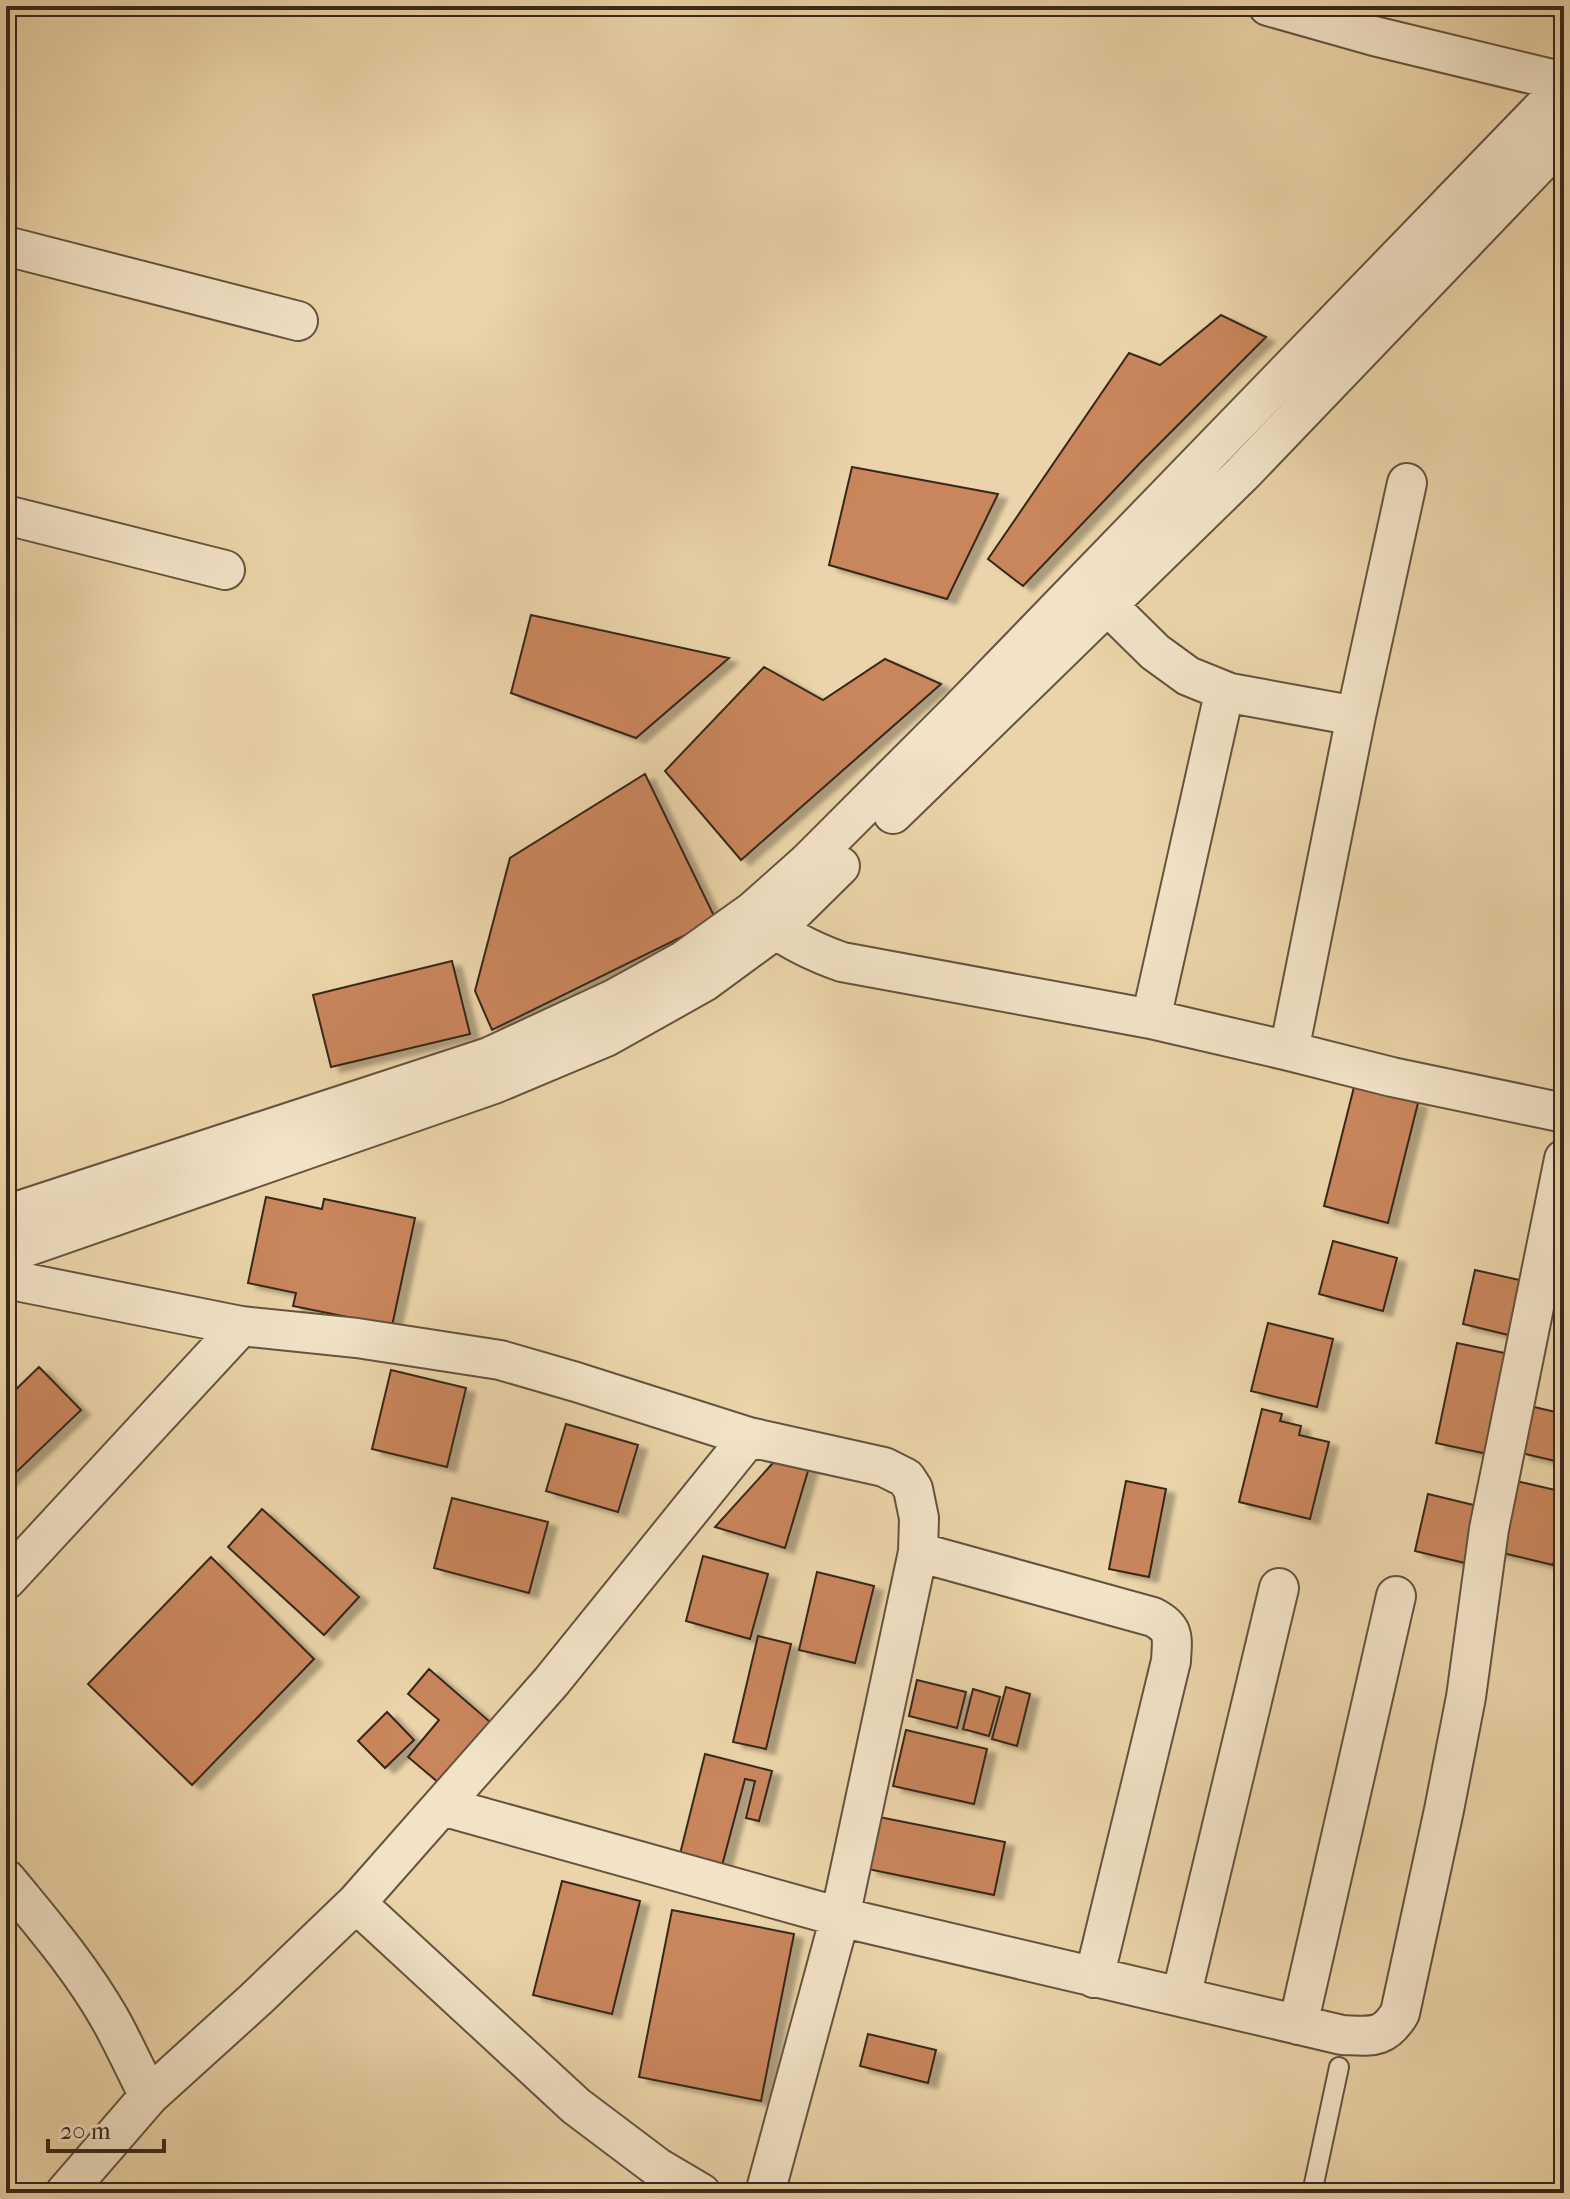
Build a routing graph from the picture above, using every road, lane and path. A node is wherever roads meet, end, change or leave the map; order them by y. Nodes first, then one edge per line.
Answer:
1 (1268, 6) edge
2 (1377, 21) edge
3 (1564, 84) edge
4 (1554, 131) edge
5 (6, 246) edge
6 (298, 321) dead end
7 (1407, 483) dead end
8 (6, 515) edge
9 (225, 570) dead end
10 (1095, 594) junction
11 (1230, 693) junction
12 (1356, 716) junction
13 (764, 920) junction
14 (1151, 1019) junction
15 (1289, 1051) junction
16 (1564, 1113) edge
17 (1564, 1159) edge
18 (6, 1215) edge
19 (6, 1254) edge
20 (6, 1279) edge
21 (241, 1326) junction
22 (749, 1437) junction
23 (918, 1552) junction
24 (6, 1580) edge
25 (1279, 1588) dead end
26 (1396, 1596) dead end
27 (442, 1806) junction
28 (6, 1879) edge
29 (356, 1903) junction
30 (840, 1917) junction
31 (1094, 1978) junction
32 (1181, 1997) junction
33 (1298, 2025) junction
34 (1339, 2067) dead end
35 (149, 2096) junction
36 (65, 2193) edge
37 (701, 2193) edge
38 (765, 2193) edge
39 (1312, 2193) edge

1 - 2 street
2 - 3 street
3 - 4 street
4 - 10 street
5 - 6 street
7 - 12 street
8 - 9 street
10 - 11 street
10 - 13 street
11 - 12 street
11 - 14 street
12 - 15 street
13 - 14 street
13 - 18 street
13 - 19 street
14 - 15 street
15 - 16 street
17 - 33 street
20 - 21 street
21 - 22 street
21 - 24 street
22 - 23 street
22 - 27 street
23 - 30 street
23 - 31 street
25 - 32 street
26 - 33 street
27 - 29 street
27 - 30 street
28 - 35 street
29 - 35 street
29 - 37 street
30 - 31 street
30 - 38 street
31 - 32 street
32 - 33 street
34 - 39 lane
35 - 36 street

